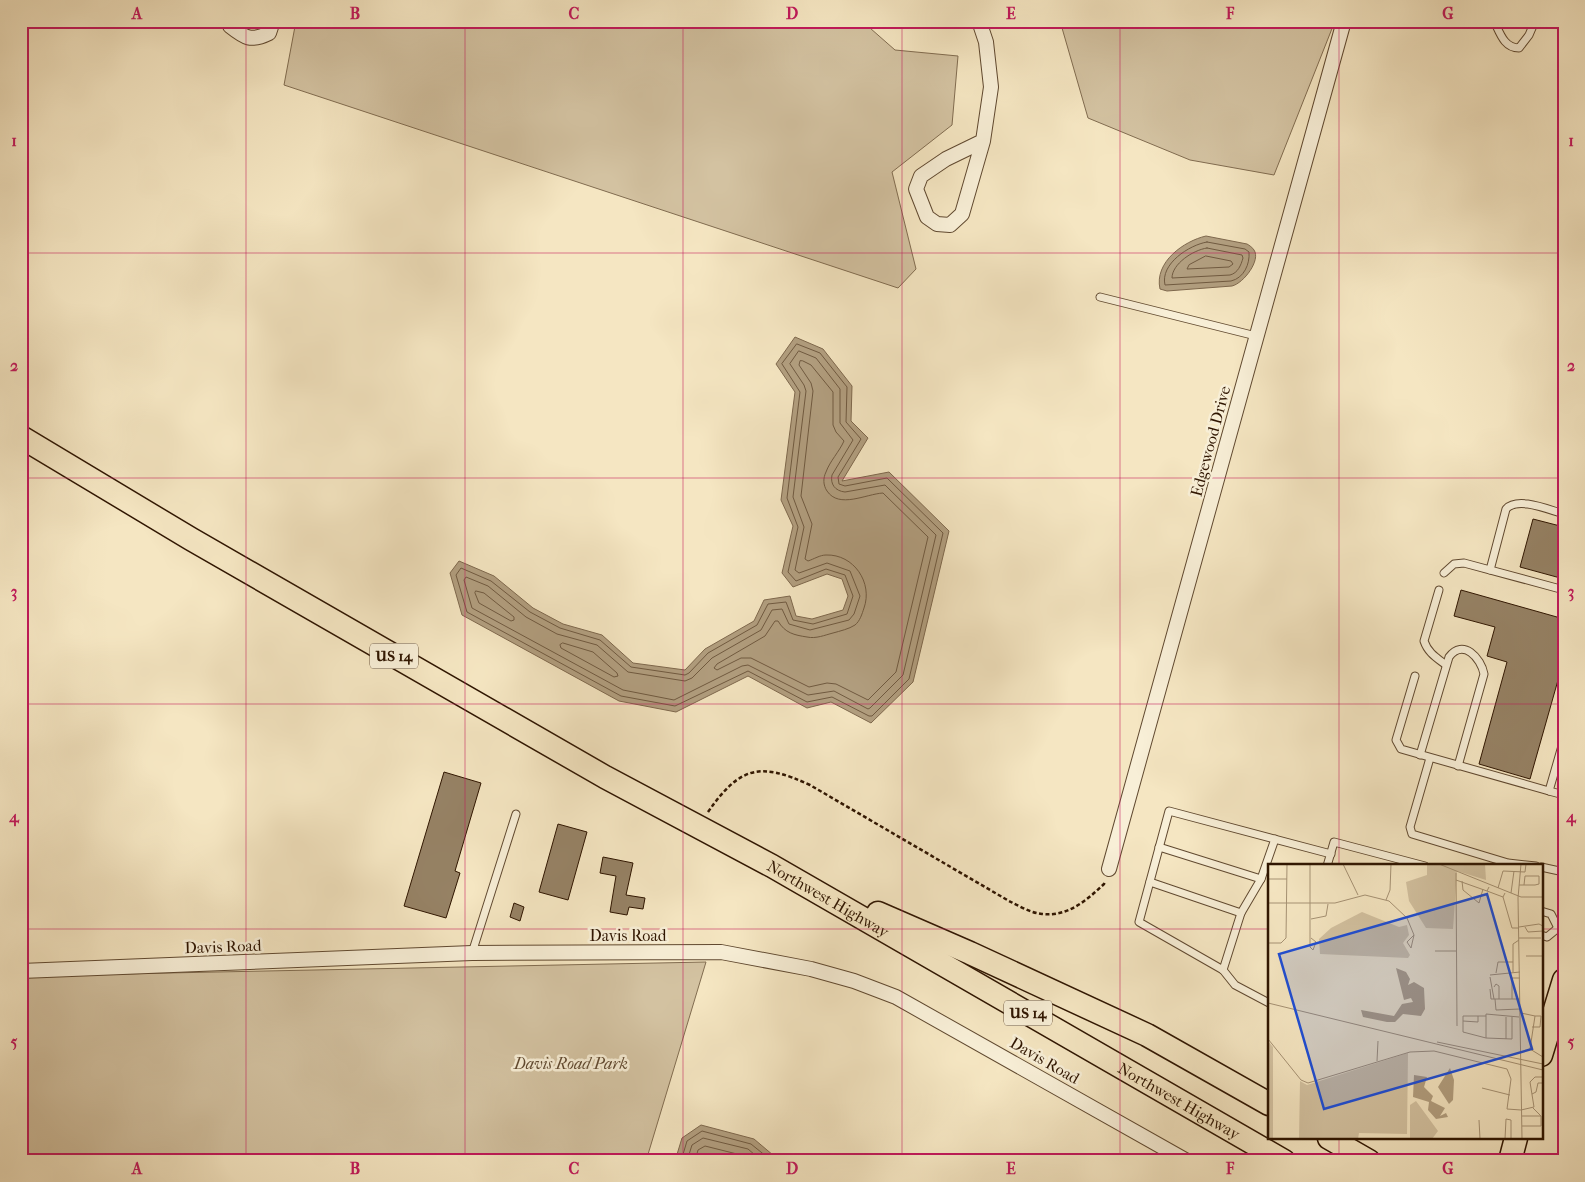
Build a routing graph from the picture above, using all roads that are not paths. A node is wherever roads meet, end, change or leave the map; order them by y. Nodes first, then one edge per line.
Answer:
1 (229, 21) edge
2 (273, 21) edge
3 (979, 21) edge
4 (1344, 21) edge
5 (1494, 21) edge
6 (1535, 21) edge
7 (983, 141) junction
8 (1100, 297) dead end
9 (1256, 336) junction
10 (21, 436) edge
11 (1564, 514) edge
12 (1490, 570) junction
13 (1444, 573) dead end
14 (1439, 590) dead end
15 (1564, 590) edge
16 (1446, 665) junction
17 (1415, 676) dead end
18 (1564, 739) edge
19 (1420, 755) junction
20 (1430, 758) junction
21 (1458, 766) junction
22 (1549, 791) junction
23 (1564, 795) edge
24 (516, 814) dead end
25 (1275, 839) junction
26 (1159, 847) junction
27 (1331, 854) junction
28 (1328, 864) edge
29 (1417, 864) edge
30 (1517, 864) edge
31 (772, 866) junction
32 (1542, 867) edge
33 (1109, 869) road end
34 (1564, 872) edge
35 (1262, 879) junction
36 (1150, 882) junction
37 (1542, 911) edge
38 (1241, 913) junction
39 (1561, 929) edge
40 (1542, 935) edge
41 (472, 953) junction
42 (1223, 970) junction
43 (21, 971) edge
44 (1564, 980) edge
45 (1268, 1002) edge
46 (1542, 1052) edge
47 (1268, 1103) edge
48 (1332, 1140) edge
49 (1515, 1140) edge
50 (1187, 1161) edge
51 (1284, 1161) edge
52 (1369, 1161) edge
53 (1510, 1161) edge

1 - 2 street
3 - 7 street
4 - 9 street, Edgewood Drive
5 - 6 lane
7 - 7 street
8 - 9 lane
9 - 33 street, Edgewood Drive
10 - 31 main road, US 14
11 - 12 lane
12 - 13 lane
12 - 15 lane
14 - 16 lane
16 - 19 lane
16 - 21 lane
17 - 19 lane
18 - 22 lane
19 - 20 lane
20 - 21 lane
20 - 30 lane
21 - 22 lane
22 - 23 lane
24 - 41 lane
25 - 26 lane
25 - 27 lane
25 - 35 lane
26 - 35 lane
26 - 36 lane
27 - 28 lane
27 - 29 lane
31 - 47 main road, Northwest Highway / US 14
31 - 51 main road, Northwest Highway / US 14
32 - 34 lane
35 - 38 lane
36 - 38 lane
36 - 42 lane
37 - 39 lane
38 - 42 lane
39 - 40 lane
41 - 43 street, Davis Road
41 - 50 street, Davis Road
42 - 45 lane
44 - 46 main road
48 - 52 main road
49 - 53 main road

